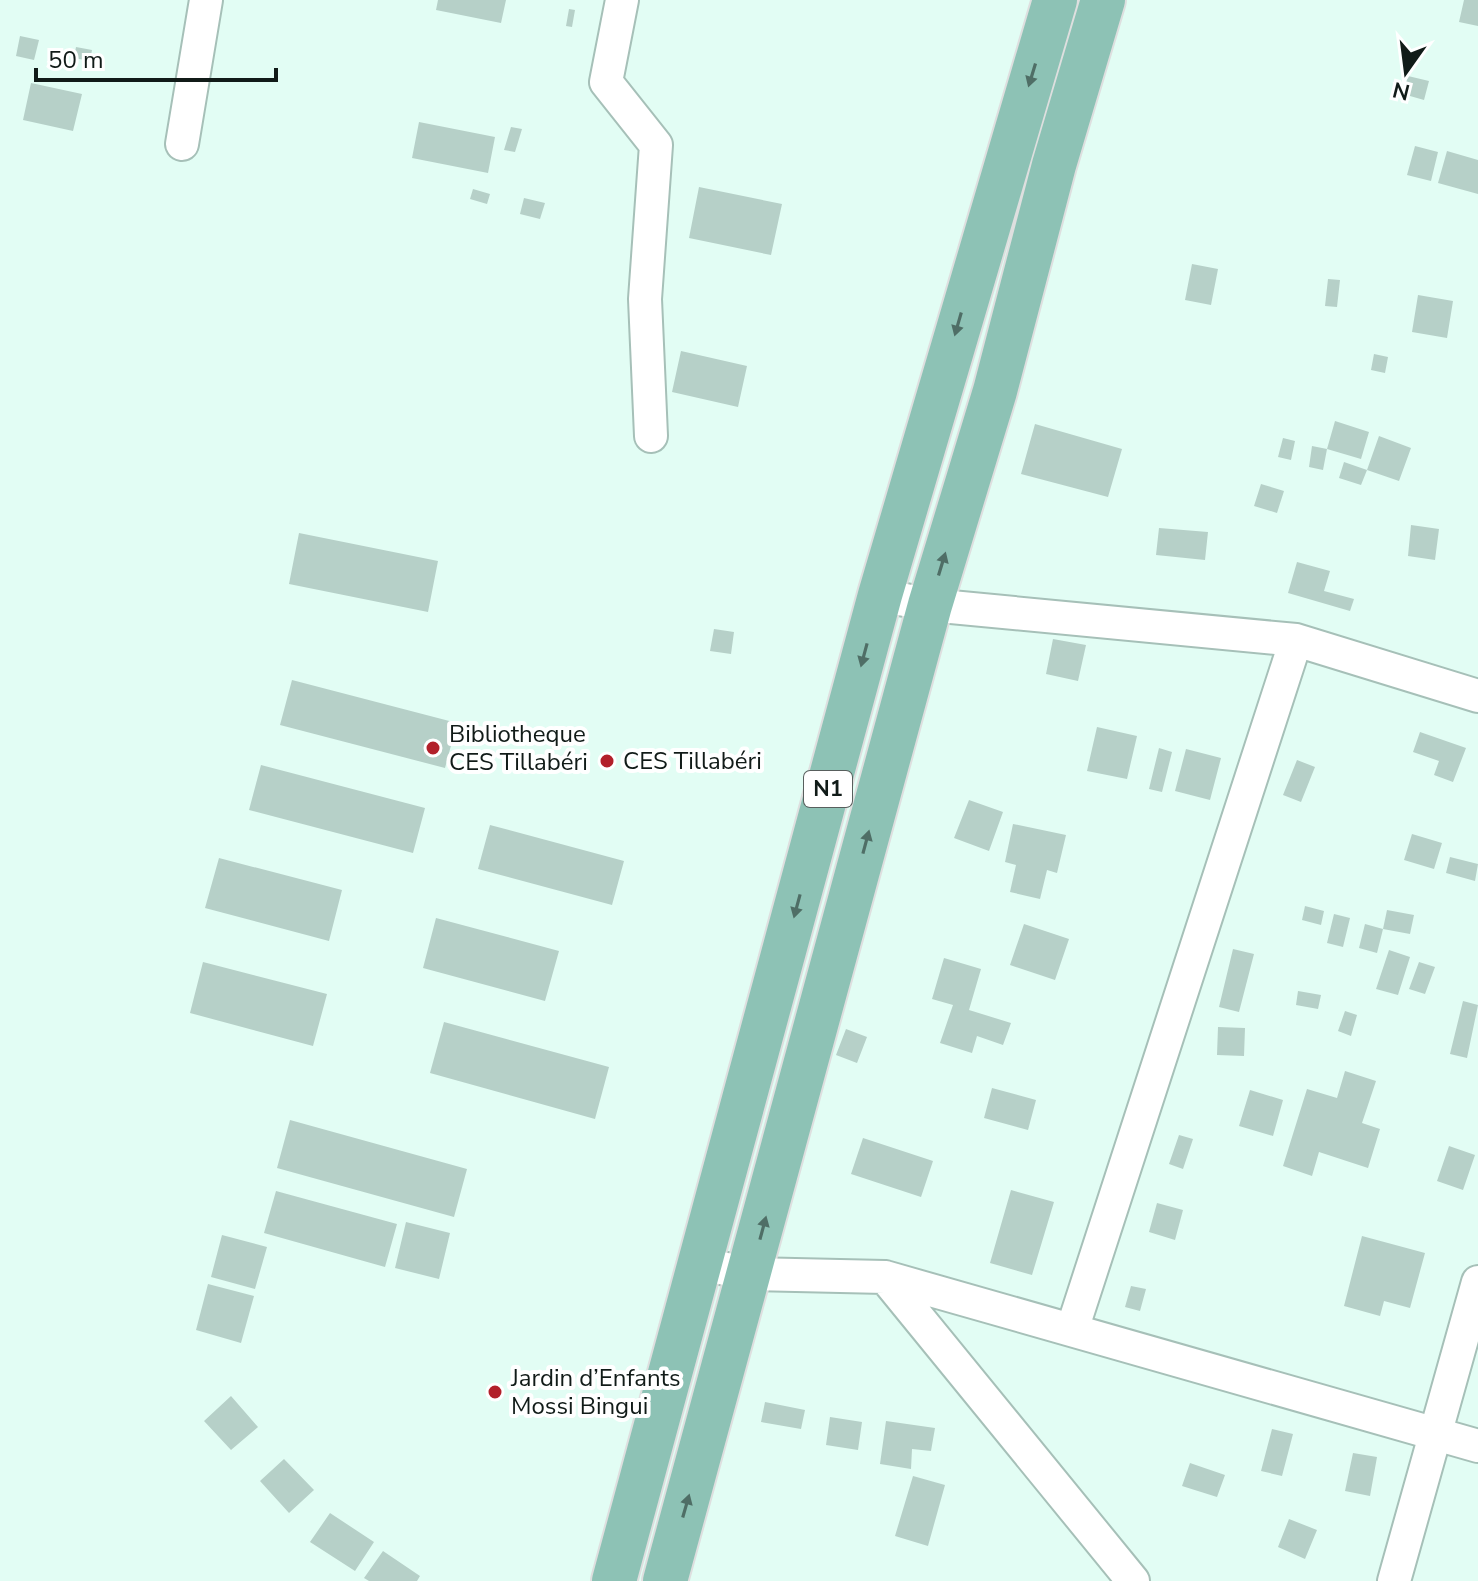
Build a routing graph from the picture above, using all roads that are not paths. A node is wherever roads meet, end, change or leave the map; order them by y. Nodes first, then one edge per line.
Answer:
1 (206, 0) edge
2 (622, 0) edge
3 (1055, 0) edge
4 (1103, 0) edge
5 (182, 144) dead end
6 (651, 436) dead end
7 (880, 595) junction
8 (930, 605) junction
9 (1296, 640) junction
10 (1478, 696) edge
11 (701, 1264) junction
12 (751, 1274) junction
13 (885, 1277) junction
14 (1478, 1282) edge
15 (1072, 1330) junction
16 (1436, 1433) junction
17 (1478, 1446) edge
18 (614, 1581) edge
19 (665, 1581) edge
20 (1133, 1581) edge
21 (1394, 1581) edge

1 - 5 street
2 - 6 street
3 -> 7 main road, N1
8 -> 4 main road, N1
7 - 8 street
7 -> 11 main road, N1
8 - 9 street
12 -> 8 main road, N1
9 - 10 street
9 - 15 street
11 - 12 street
11 - 18 main road, N1
12 - 13 street
19 -> 12 main road, N1
13 - 15 street
13 - 20 street
14 - 16 street
15 - 16 street
16 - 17 street
16 - 21 street

